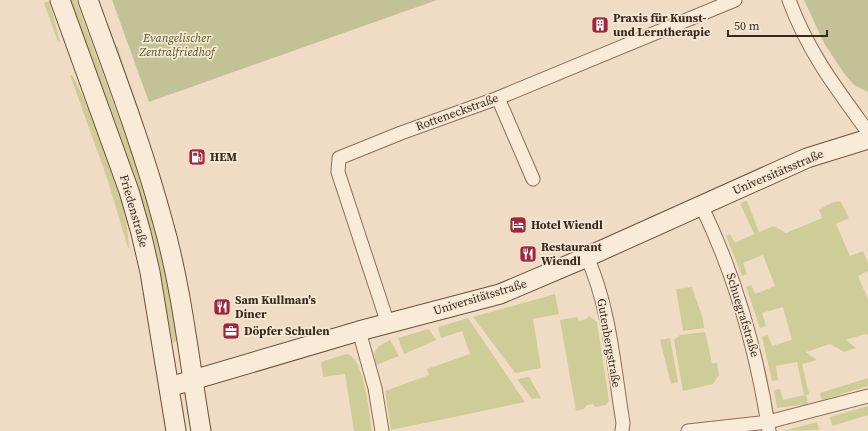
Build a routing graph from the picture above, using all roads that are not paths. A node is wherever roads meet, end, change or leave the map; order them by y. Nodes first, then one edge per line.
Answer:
1 (60, 0) edge
2 (88, 0) edge
3 (735, 0) edge
4 (790, 0) edge
5 (498, 98) junction
6 (868, 132) edge
7 (868, 139) edge
8 (533, 179) dead end
9 (701, 204) junction
10 (587, 257) junction
11 (388, 324) junction
12 (359, 332) junction
13 (193, 380) junction
14 (169, 387) junction
15 (868, 396) edge
16 (769, 427) edge
17 (176, 431) edge
18 (201, 431) edge
19 (382, 431) edge
20 (622, 431) edge
21 (688, 431) edge

1 - 14 main road, Friedenstraße
2 - 13 main road, Friedenstraße
3 - 5 street, Rotteneckstraße
4 - 6 street
5 - 8 street
5 - 11 street, Rotteneckstraße
7 - 9 main road, Universitätsstraße
9 - 10 main road, Universitätsstraße
9 - 16 street, Schuegrafstraße
10 - 11 main road, Universitätsstraße
10 - 20 street, Gutenbergstraße
11 - 12 main road, Universitätsstraße
12 - 13 main road, Universitätsstraße
12 - 19 street
13 - 14 main road, Universitätsstraße
13 - 18 main road, Friedenstraße
14 - 17 main road, Friedenstraße
15 - 16 street
16 - 21 street

